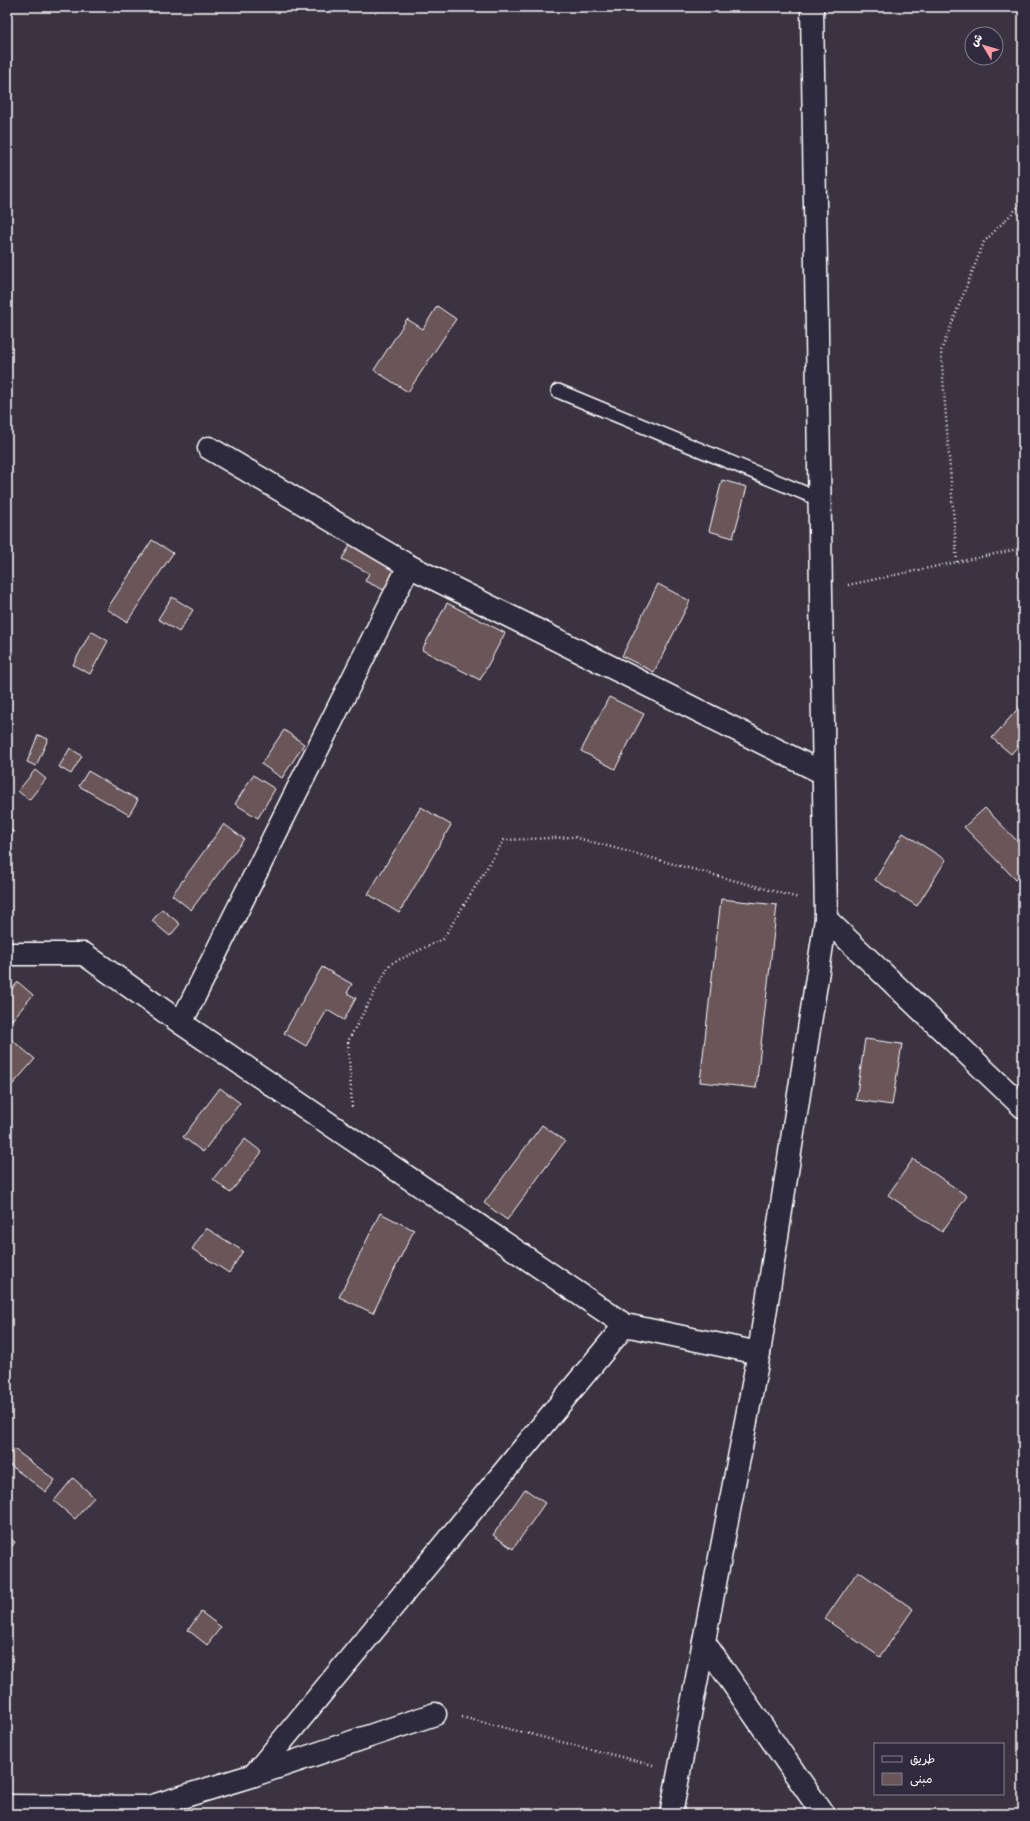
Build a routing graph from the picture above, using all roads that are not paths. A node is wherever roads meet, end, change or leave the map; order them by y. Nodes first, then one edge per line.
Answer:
1 (812, 7) edge
2 (558, 391) dead end
3 (209, 448) dead end
4 (819, 499) junction
5 (408, 566) junction
6 (823, 773) junction
7 (826, 912) junction
8 (7, 954) edge
9 (180, 1023) junction
10 (1023, 1106) edge
11 (625, 1325) junction
12 (759, 1353) junction
13 (704, 1642) junction
14 (435, 1714) road end
15 (254, 1775) junction
16 (7, 1806) edge
17 (148, 1812) edge
18 (671, 1814) edge
19 (823, 1814) edge

1 - 4 street
2 - 4 lane
3 - 5 street
4 - 6 street
5 - 6 street
5 - 9 street
6 - 7 street
7 - 10 street
7 - 12 street
8 - 9 street
9 - 11 street
11 - 12 street
11 - 15 street
12 - 13 street
13 - 18 street
13 - 19 street
14 - 15 street
15 - 17 street
16 - 17 street

